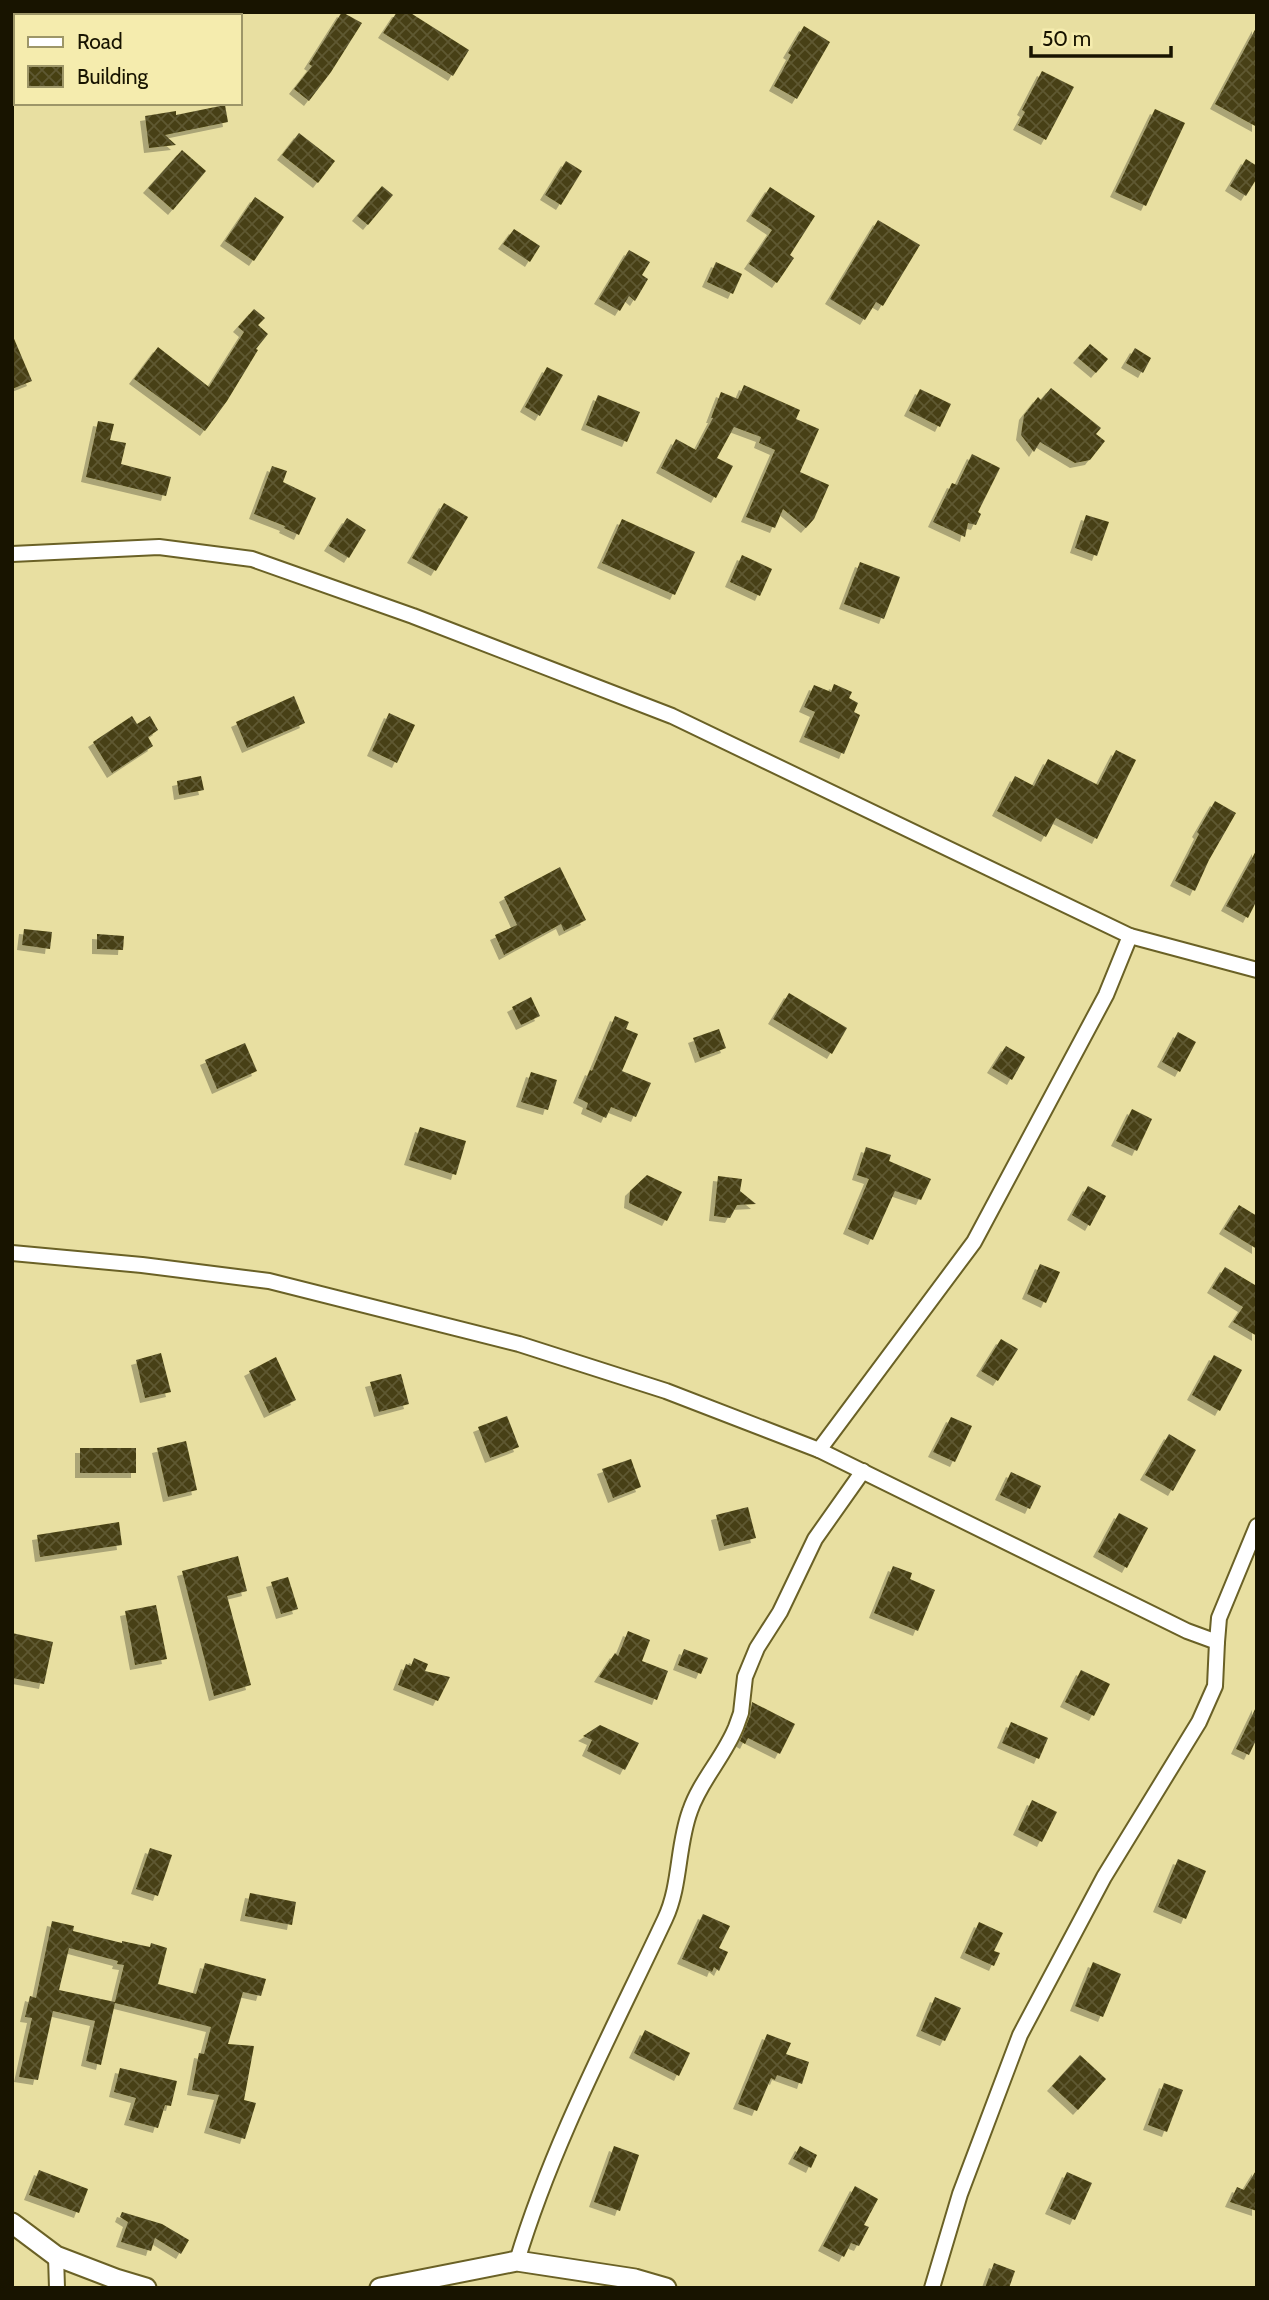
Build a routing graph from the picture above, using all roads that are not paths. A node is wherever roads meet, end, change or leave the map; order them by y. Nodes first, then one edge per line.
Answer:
1 (12, 554) edge
2 (1130, 936) junction
3 (1257, 970) edge
4 (12, 1253) edge
5 (819, 1450) junction
6 (863, 1471) junction
7 (1257, 1526) edge
8 (1217, 1642) junction
9 (12, 2223) edge
10 (56, 2256) junction
11 (517, 2261) junction
12 (57, 2288) edge
13 (146, 2288) edge
14 (380, 2288) edge
15 (666, 2288) edge
16 (932, 2288) edge

1 - 2 street
2 - 3 street
2 - 5 street
4 - 5 street
5 - 6 street
6 - 8 street
6 - 11 street
7 - 8 street
8 - 16 street
9 - 10 street
10 - 12 street
10 - 13 street
11 - 14 street
11 - 15 street

